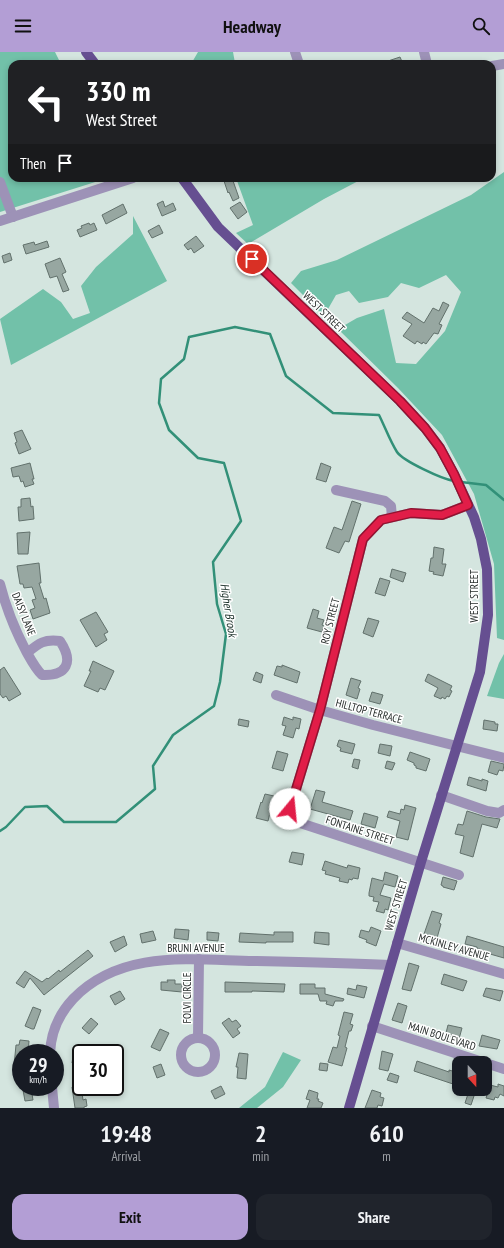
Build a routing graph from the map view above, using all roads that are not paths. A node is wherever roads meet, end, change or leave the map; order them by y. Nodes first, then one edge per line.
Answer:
1 (0, 182) edge
2 (121, 182) edge
3 (185, 182) edge
4 (13, 217) junction
5 (0, 221) edge
6 (336, 490) dead end
7 (468, 505) junction
8 (392, 518) junction
9 (0, 584) edge
10 (27, 652) dead end
11 (276, 696) dead end
12 (320, 710) junction
13 (457, 746) junction
14 (504, 758) edge
15 (442, 795) junction
16 (504, 810) edge
17 (291, 820) joint
18 (421, 862) junction
19 (459, 875) dead end
20 (397, 943) junction
21 (199, 959) junction
22 (390, 965) junction
23 (504, 974) edge
24 (372, 1026) junction
25 (198, 1037) dead end
26 (51, 1044) edge
27 (504, 1069) edge
28 (53, 1096) edge
29 (54, 1108) edge
30 (349, 1108) edge

1 - 4 street
2 - 4 street
3 - 7 main road, WEST STREET
4 - 5 street
6 - 8 street
7 - 8 street, ROY STREET
7 - 13 main road, WEST STREET
8 - 12 street, ROY STREET
9 - 10 street, DAISY LANE
11 - 12 street, HILLTOP TERRACE
12 - 13 street, HILLTOP TERRACE
12 - 17 street, ROY STREET
13 - 14 street, HILLTOP TERRACE
13 - 15 main road, WEST STREET
15 - 16 street
15 - 18 main road, WEST STREET
17 - 18 street, FONTAINE STREET
18 - 19 street, FONTAINE STREET
18 - 20 main road, WEST STREET
20 - 22 main road, WEST STREET
20 - 23 street, MCKINLEY AVENUE
21 - 22 street, BRUNI AVENUE
21 - 25 street, FOLVI CIRCLE
21 - 26 street, BRUNI AVENUE
22 - 24 main road, WEST STREET
24 - 27 street, MAIN BOULEVARD
24 - 30 main road, WEST STREET
28 - 29 street

